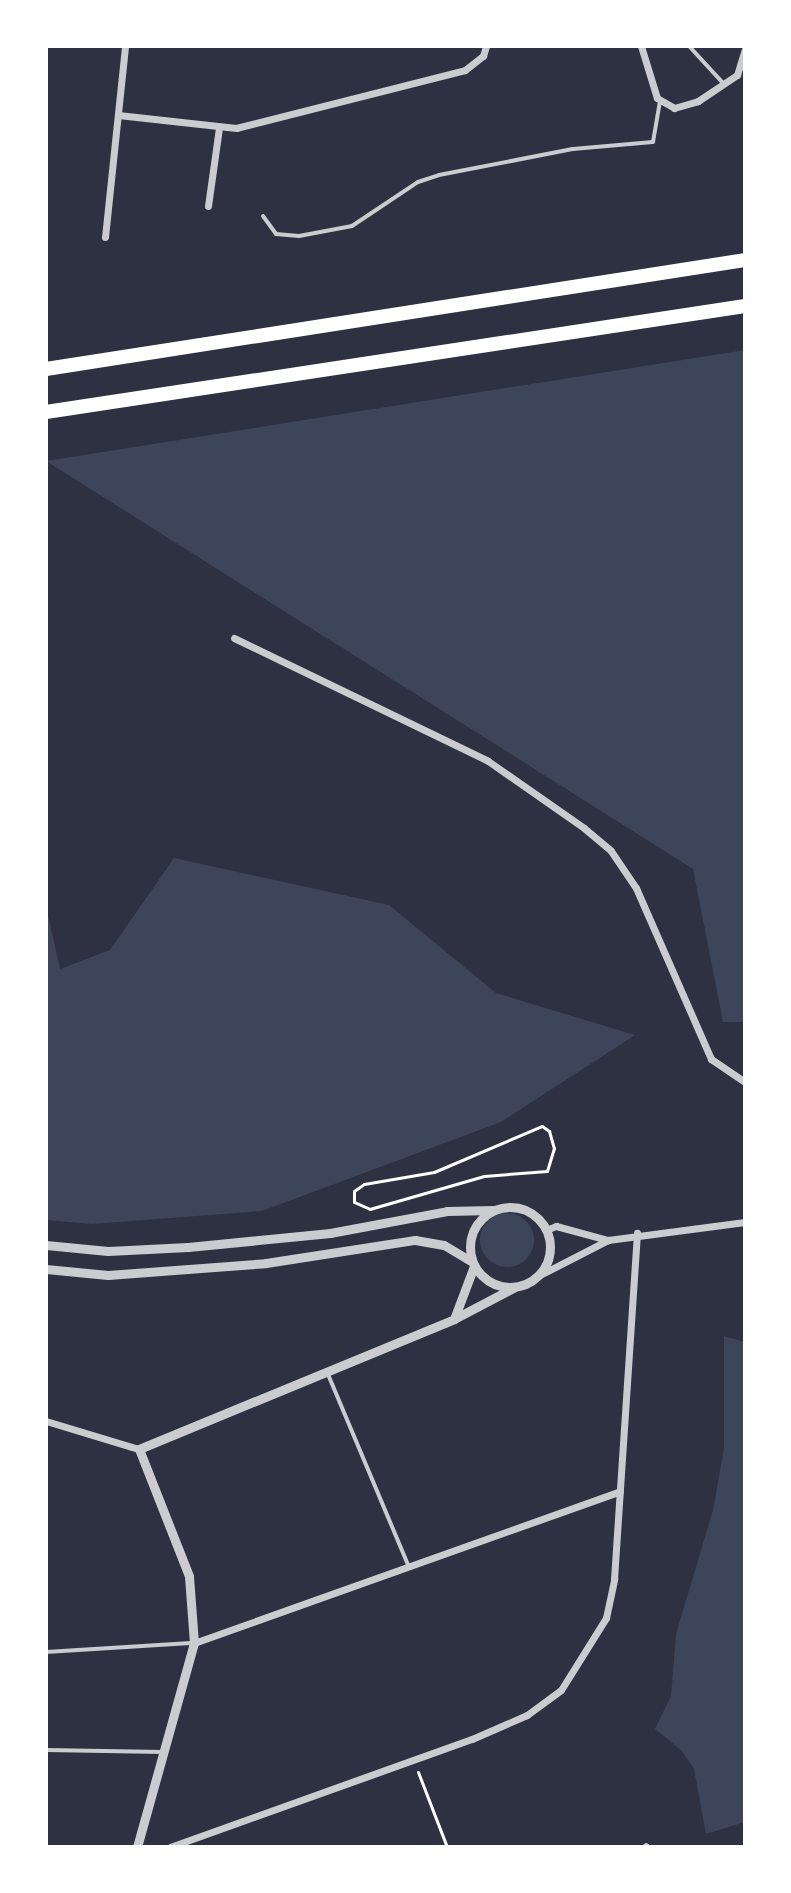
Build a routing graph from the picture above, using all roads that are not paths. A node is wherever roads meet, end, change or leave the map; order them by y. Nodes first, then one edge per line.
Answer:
1 (125, 46) edge
2 (486, 46) edge
3 (641, 46) edge
4 (689, 46) edge
5 (745, 48) edge
6 (725, 85) junction
7 (660, 101) junction
8 (118, 115) junction
9 (219, 128) junction
10 (208, 206) dead end
11 (263, 216) dead end
12 (105, 237) dead end
13 (745, 260) edge
14 (745, 306) edge
15 (46, 369) edge
16 (46, 412) edge
17 (234, 638) dead end
18 (745, 1082) edge
19 (493, 1210) junction
20 (745, 1222) edge
21 (546, 1230) junction
22 (637, 1233) junction
23 (608, 1240) junction
24 (46, 1245) edge
25 (473, 1264) junction
26 (46, 1269) edge
27 (538, 1276) junction
28 (515, 1287) junction
29 (454, 1319) junction
30 (327, 1371) junction
31 (46, 1421) edge
32 (139, 1449) junction
33 (620, 1491) junction
34 (408, 1565) junction
35 (194, 1643) junction
36 (46, 1652) edge
37 (46, 1750) edge
38 (165, 1752) junction
39 (137, 1847) edge
40 (170, 1847) edge

1 - 8 street
2 - 9 street
3 - 7 street
4 - 6 lane
5 - 6 street
6 - 7 street
7 - 11 lane
8 - 9 street
8 - 12 street
9 - 10 street
13 - 15 highway
14 - 16 highway
17 - 18 street
19 - 21 street
19 - 24 street
19 - 25 street
20 - 22 street
21 - 23 street
21 - 27 street
22 - 23 street
22 - 33 street
23 - 27 street
25 - 26 street
25 - 28 street
25 - 29 street
27 - 28 street
28 - 29 street
29 - 30 street
30 - 32 street
30 - 34 lane
31 - 32 street
32 - 35 street
33 - 34 street
33 - 40 street
34 - 35 street
35 - 36 lane
35 - 38 street
37 - 38 lane
38 - 39 street

